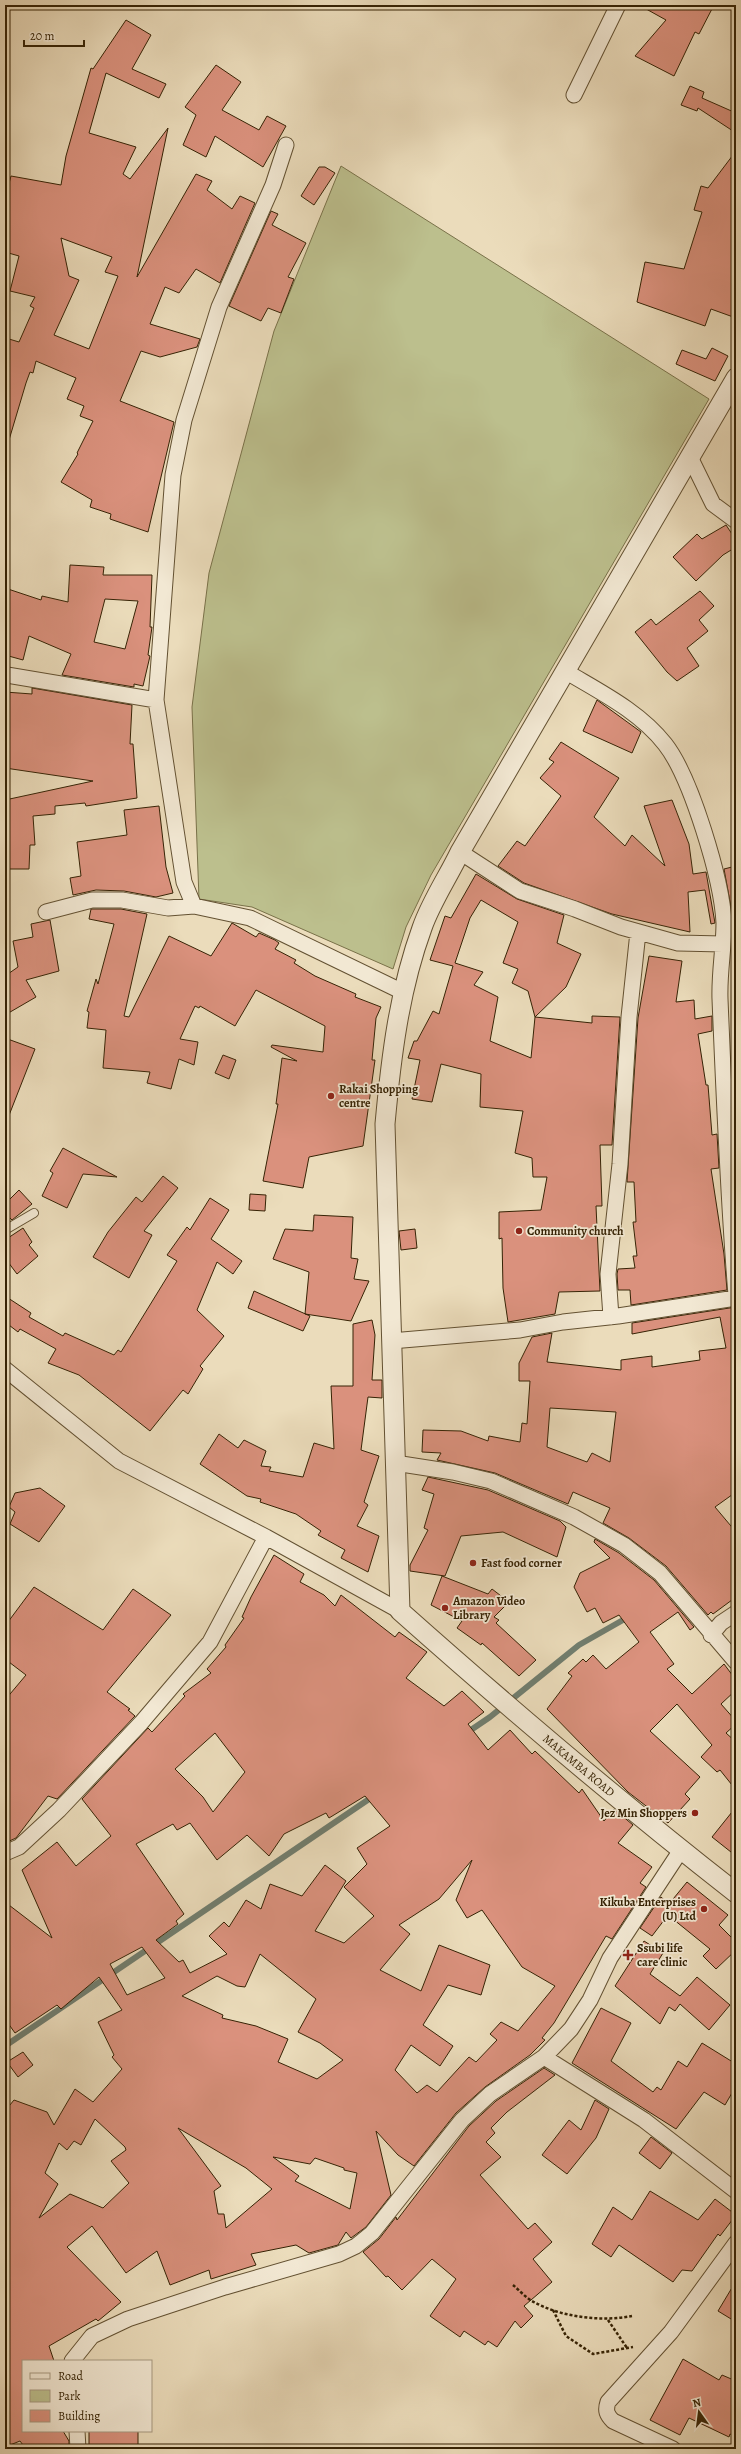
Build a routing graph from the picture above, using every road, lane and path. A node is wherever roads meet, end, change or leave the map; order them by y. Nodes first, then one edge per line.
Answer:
1 (618, 5) edge
2 (574, 95) dead end
3 (286, 145) dead end
4 (736, 378) edge
5 (690, 457) junction
6 (736, 521) edge
7 (565, 671) junction
8 (7, 675) dead end
9 (156, 700) junction
10 (460, 852) junction
11 (194, 906) junction
12 (46, 912) dead end
13 (638, 932) junction
14 (723, 944) junction
15 (402, 992) junction
16 (34, 1213) dead end
17 (5, 1230) edge
18 (736, 1297) edge
19 (611, 1317) junction
20 (391, 1342) junction
21 (5, 1369) edge
22 (395, 1463) junction
23 (266, 1537) junction
24 (400, 1611) junction
25 (736, 1613) edge
26 (711, 1635) junction
27 (736, 1662) edge
28 (681, 1850) junction
29 (5, 1853) edge
30 (736, 1892) edge
31 (544, 2057) junction
32 (736, 2191) edge
33 (736, 2243) edge
34 (512, 2285) dead end
35 (553, 2310) junction
36 (632, 2316) dead end
37 (608, 2320) junction
38 (73, 2360) edge
39 (76, 2432) edge
40 (78, 2449) edge
41 (674, 2449) edge

1 - 2 street
3 - 9 street
4 - 5 street
5 - 6 street
5 - 7 street
7 - 10 street
7 - 14 street
8 - 9 street
9 - 11 street
10 - 13 street
10 - 15 street
11 - 12 street
11 - 15 street
13 - 14 street
13 - 19 street
14 - 18 street
15 - 20 street
16 - 17 lane
18 - 19 street
19 - 20 street
20 - 22 street
21 - 23 street
22 - 24 street
22 - 26 street
23 - 24 street
23 - 29 street
24 - 28 street, MAKAMBA ROAD
25 - 26 street
26 - 27 street
28 - 30 street, MAKAMBA ROAD
28 - 31 street
31 - 32 street
31 - 38 street
33 - 41 street
34 - 35 path
35 - 37 path
35 - 37 path
36 - 37 path
39 - 40 street

